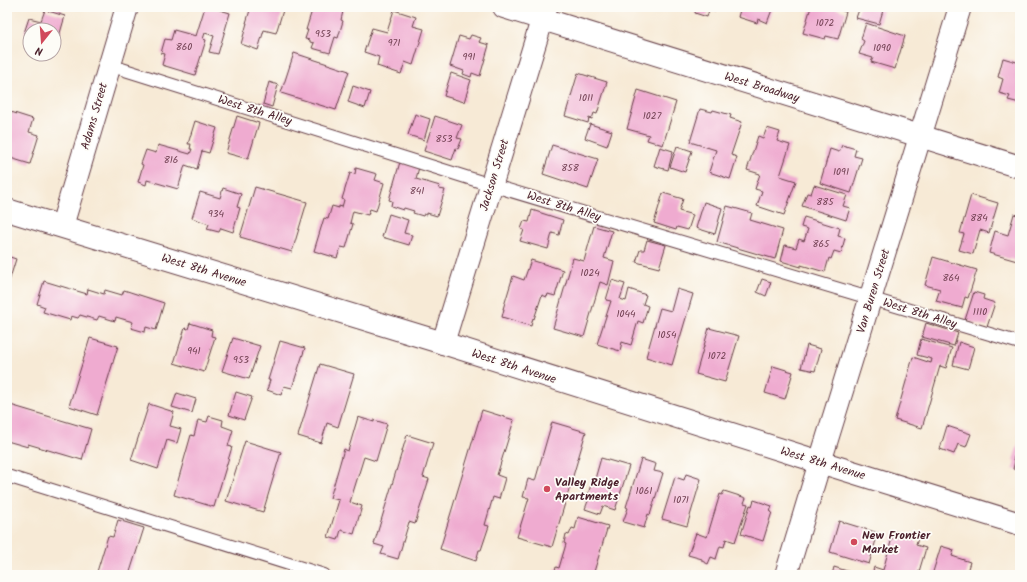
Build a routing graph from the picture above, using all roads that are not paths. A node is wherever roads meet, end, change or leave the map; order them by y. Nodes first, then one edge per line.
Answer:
1 (127, 7) edge
2 (504, 7) edge
3 (960, 7) edge
4 (544, 13) edge
5 (110, 65) junction
6 (920, 136) junction
7 (1020, 167) edge
8 (491, 185) junction
9 (7, 210) edge
10 (62, 226) junction
11 (871, 298) junction
12 (443, 343) junction
13 (1020, 343) edge
14 (820, 462) junction
15 (7, 476) edge
16 (1020, 524) edge
17 (324, 575) edge
18 (786, 575) edge

1 - 5 street, Adams Street
2 - 4 street, West Broadway
3 - 6 street, Van Buren Street
4 - 6 street, West Broadway
4 - 8 street, Jackson Street
5 - 8 lane, West 8th Alley
5 - 10 street, Adams Street
6 - 7 street, West Broadway
6 - 11 street, Van Buren Street
8 - 11 lane, West 8th Alley
8 - 12 street, Jackson Street
9 - 10 street, West 8th Avenue
10 - 12 street, West 8th Avenue
11 - 13 lane, West 8th Alley
11 - 14 street, Van Buren Street
12 - 14 street, West 8th Avenue
14 - 16 street, West 8th Avenue
14 - 18 street, Van Buren Street
15 - 17 lane

